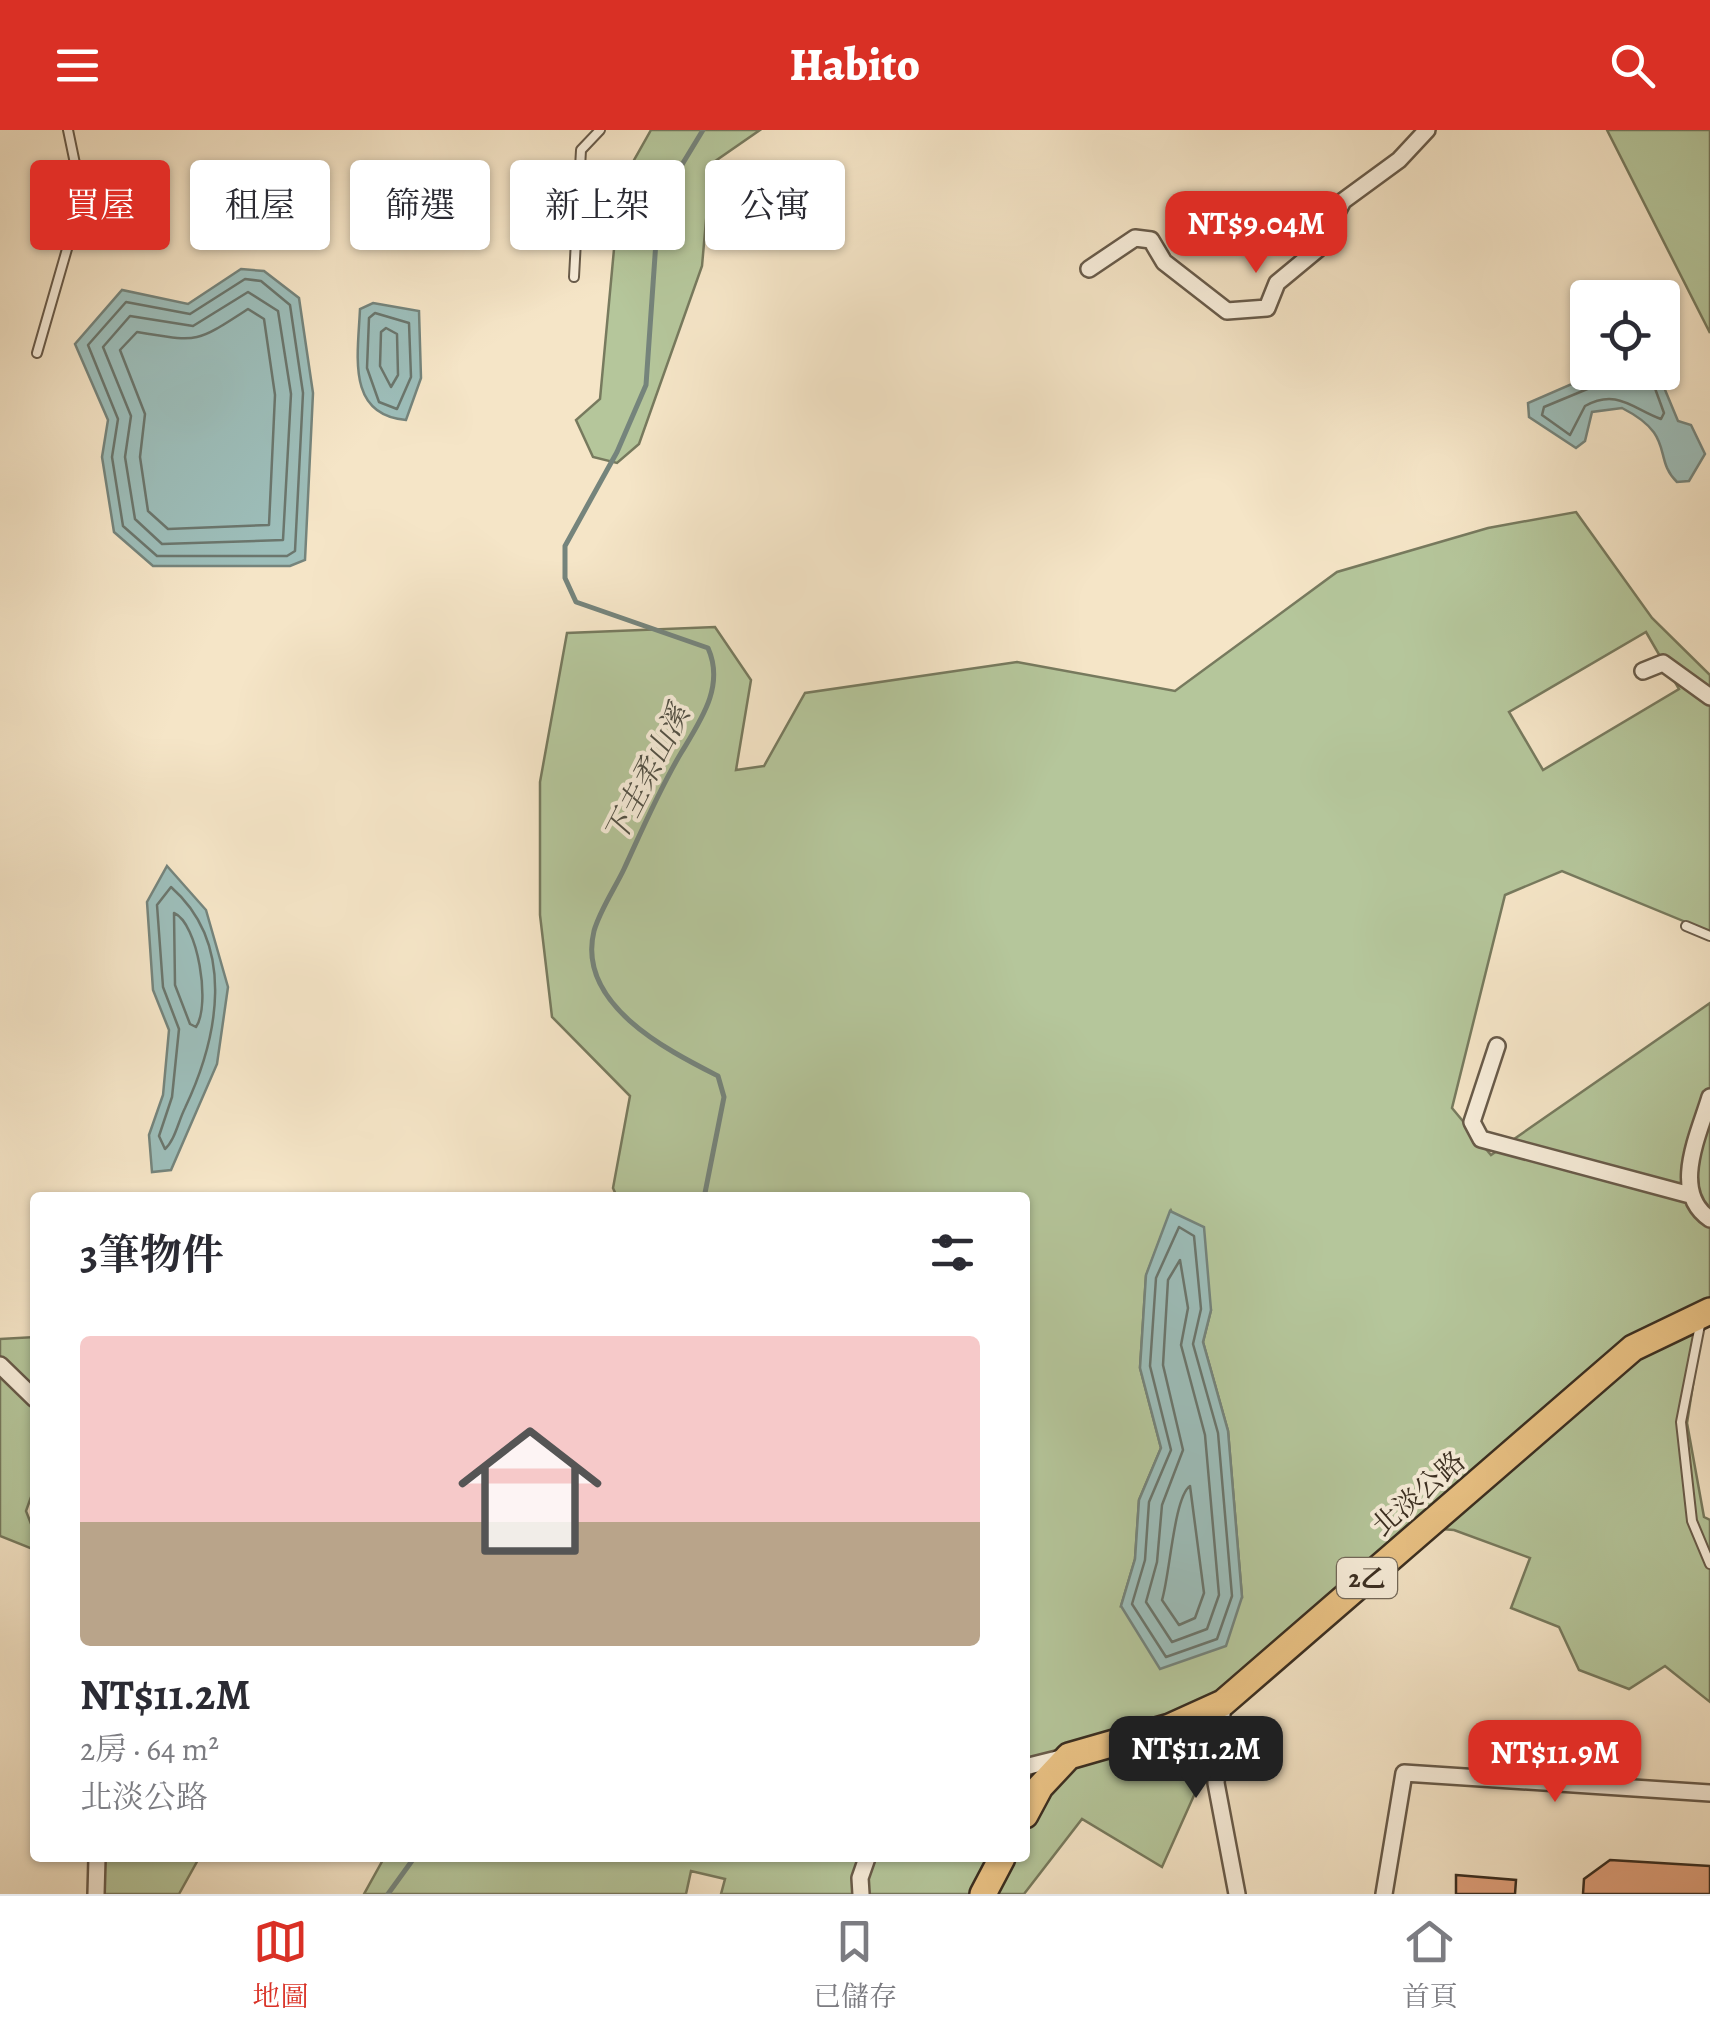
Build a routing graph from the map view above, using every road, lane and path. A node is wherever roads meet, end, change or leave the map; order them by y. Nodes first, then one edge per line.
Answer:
1 (68, 130) edge
2 (600, 130) edge
3 (1427, 130) edge
4 (1089, 269) dead end
5 (574, 277) dead end
6 (37, 353) dead end
7 (1643, 671) dead end
8 (1710, 697) edge
9 (1686, 926) dead end
10 (1710, 936) edge
11 (1498, 1046) dead end
12 (1710, 1097) edge
13 (1690, 1195) junction
14 (1710, 1219) edge
15 (1706, 1312) edge
16 (0, 1365) edge
17 (30, 1394) edge
18 (1710, 1564) edge
19 (1224, 1703) junction
20 (1069, 1756) junction
21 (1030, 1766) edge
22 (1710, 1793) edge
23 (1030, 1806) edge
24 (98, 1862) edge
25 (866, 1862) edge
26 (1000, 1862) edge
27 (96, 1894) edge
28 (861, 1894) edge
29 (983, 1894) edge
30 (1237, 1894) edge
31 (1384, 1894) edge

1 - 6 lane
2 - 5 lane
3 - 4 street
7 - 8 street
9 - 10 lane
11 - 13 street
12 - 13 street
13 - 14 street
15 - 18 lane
15 - 19 main road, 北淡公路 / 2乙
16 - 17 street
19 - 20 main road, 北淡公路 / 2乙
19 - 30 street
20 - 21 street
20 - 23 main road
22 - 31 street
24 - 27 street
25 - 28 street
26 - 29 main road

